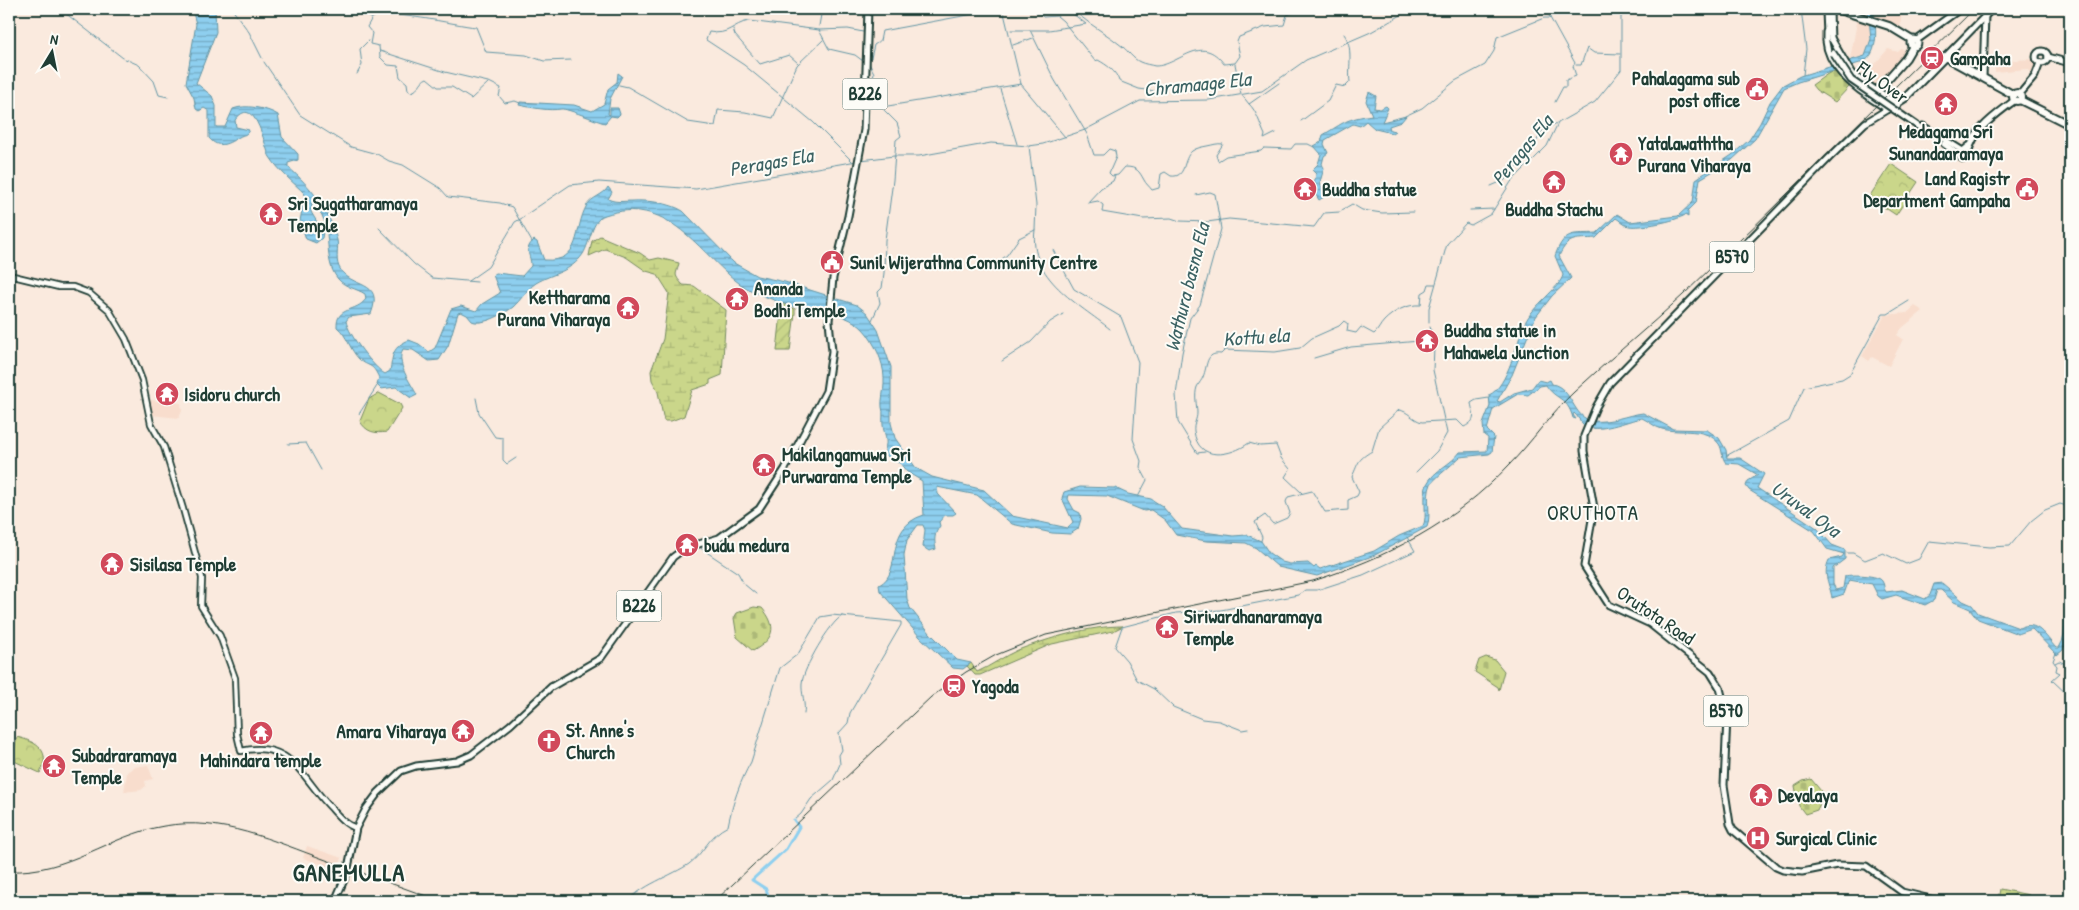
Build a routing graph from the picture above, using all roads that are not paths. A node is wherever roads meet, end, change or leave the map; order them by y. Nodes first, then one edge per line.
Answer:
1 (868, 9) edge
2 (1960, 9) edge
3 (1993, 9) edge
4 (1828, 10) edge
5 (1986, 15) junction
6 (1826, 32) junction
7 (1831, 38) junction
8 (1914, 42) junction
9 (1834, 53) junction
10 (1945, 57) junction
11 (2047, 59) junction
12 (2040, 63) junction
13 (2070, 63) edge
14 (1983, 77) junction
15 (1877, 92) junction
16 (2018, 97) junction
17 (1871, 98) junction
18 (1897, 105) junction
19 (1888, 108) junction
20 (2070, 124) edge
21 (9, 275) edge
22 (356, 828) junction
23 (335, 901) edge
24 (1939, 901) edge

1 - 22 main road, B226
2 - 8 main road
3 - 5 main road
4 - 6 main road
4 - 7 main road
4 - 8 highway
5 - 10 main road
5 - 14 main road
6 - 9 main road
6 - 17 main road
7 - 9 main road
7 - 15 main road, bridge
8 - 15 highway
9 - 16 main road, Fly Over, bridge
10 - 14 highway
10 - 18 highway
11 - 12 main road
11 - 12 main road
11 - 13 main road
12 - 16 main road
14 - 16 highway
15 - 17 highway
15 - 18 highway
16 - 20 highway
17 - 19 highway
18 - 19 highway
19 - 24 main road, Orutota Road / B570
21 - 22 main road
22 - 23 main road, B226

